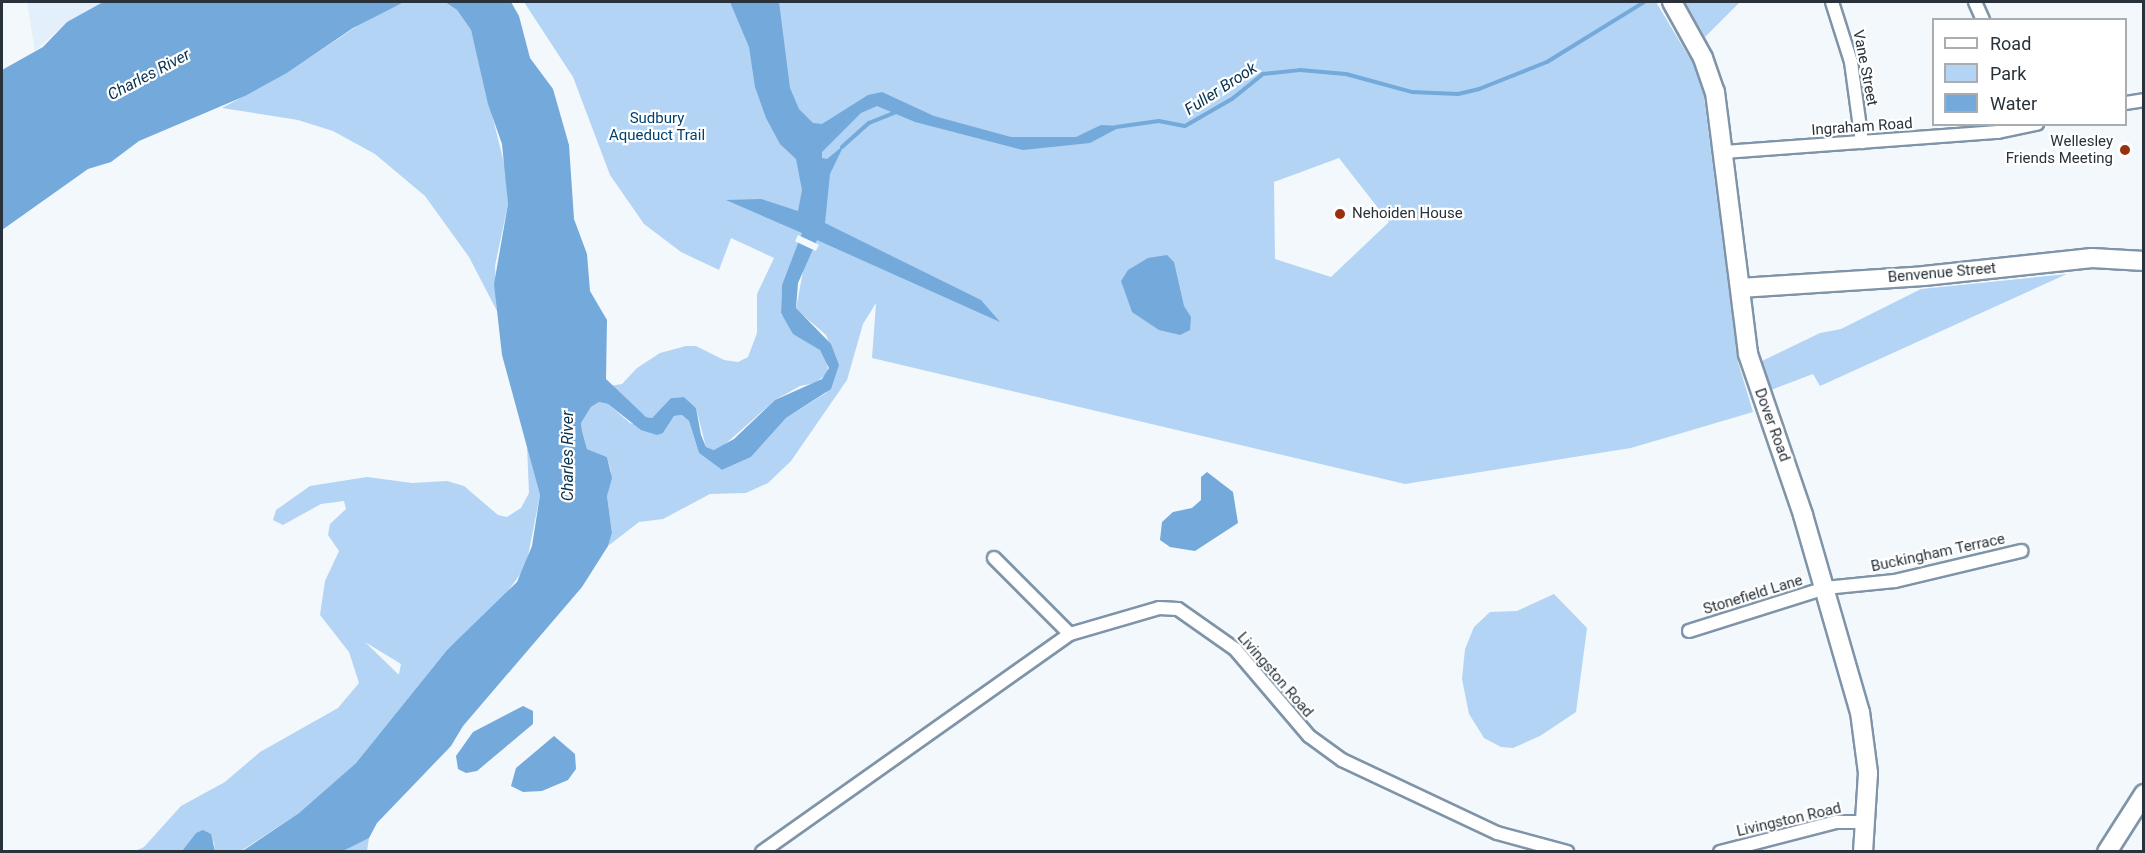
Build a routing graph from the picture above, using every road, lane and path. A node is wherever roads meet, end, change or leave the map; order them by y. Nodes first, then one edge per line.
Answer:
1 (1672, 2) edge
2 (1832, 2) edge
3 (1975, 2) edge
4 (1982, 18) edge
5 (2144, 100) edge
6 (2127, 103) edge
7 (2027, 126) edge
8 (1862, 142) junction
9 (1724, 152) junction
10 (2144, 261) edge
11 (1740, 288) junction
12 (2021, 550) dead end
13 (994, 558) dead end
14 (1825, 588) junction
15 (1689, 631) dead end
16 (1070, 634) junction
17 (2141, 804) edge
18 (1865, 822) junction
19 (762, 852) edge
20 (1567, 852) edge
21 (1720, 852) edge
22 (1863, 852) edge
23 (2107, 852) edge

1 - 9 street, Dover Road
2 - 8 street, Vane Street
3 - 4 street
5 - 6 street
7 - 8 street, Ingraham Road
8 - 9 street, Ingraham Road
9 - 11 street, Dover Road
10 - 11 street, Benvenue Street
11 - 14 street, Dover Road
12 - 14 street, Buckingham Terrace
13 - 16 street
14 - 15 street, Stonefield Lane
14 - 18 street, Dover Road
16 - 19 street, Livingston Road
16 - 20 street, Livingston Road
17 - 23 street
18 - 21 street, Livingston Road
18 - 22 street, Dover Road

